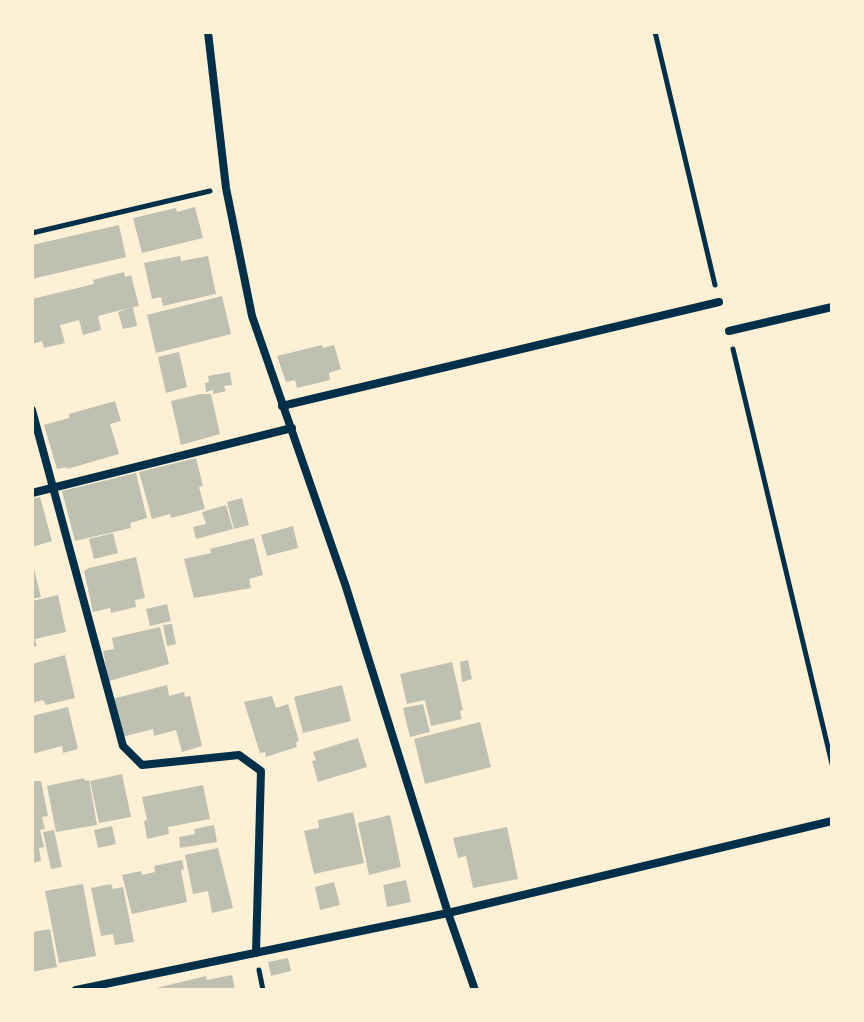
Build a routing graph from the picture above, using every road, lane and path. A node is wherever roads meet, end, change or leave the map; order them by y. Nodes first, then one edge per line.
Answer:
1 (208, 32) edge
2 (655, 32) edge
3 (226, 188) junction
4 (32, 233) edge
5 (719, 302) joint
6 (832, 307) edge
7 (729, 331) joint
8 (282, 406) junction
9 (32, 410) edge
10 (292, 428) junction
11 (52, 488) junction
12 (32, 493) edge
13 (832, 764) edge
14 (832, 821) edge
15 (448, 913) junction
16 (256, 953) junction
17 (76, 990) edge
18 (475, 990) edge

1 - 3 street
2 - 5 path
3 - 4 path
3 - 8 street
5 - 8 street
6 - 7 street
7 - 13 path
8 - 10 street
9 - 11 street
10 - 11 street
10 - 15 street
11 - 12 street
11 - 16 street
14 - 15 street
15 - 16 street
15 - 18 street
16 - 17 street

